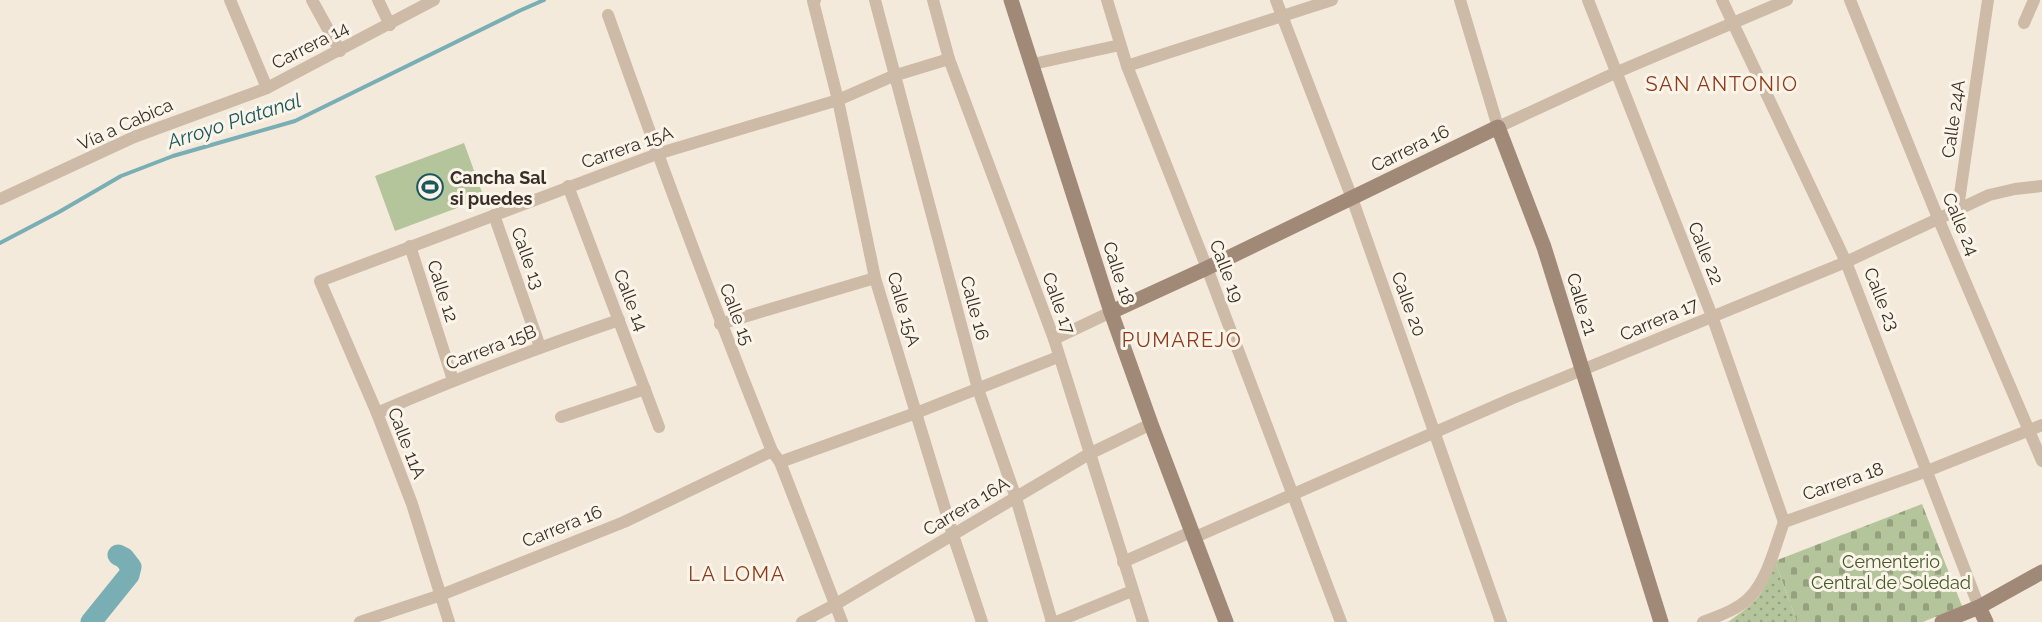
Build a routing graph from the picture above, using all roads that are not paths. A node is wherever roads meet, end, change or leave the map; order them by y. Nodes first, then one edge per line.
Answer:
1 (230, 0) edge
2 (312, 0) edge
3 (378, 0) edge
4 (434, 0) edge
5 (814, 0) edge
6 (874, 0) edge
7 (933, 0) edge
8 (1011, 0) edge
9 (1107, 0) edge
10 (1276, 0) edge
11 (1332, 0) edge
12 (1460, 0) edge
13 (1588, 0) edge
14 (1722, 0) edge
15 (1787, 0) edge
16 (1850, 0) edge
17 (1988, 0) edge
18 (2034, 0) edge
19 (608, 15) dead end
20 (1281, 16) junction
21 (1732, 23) junction
22 (2024, 23) dead end
23 (390, 24) junction
24 (1120, 45) junction
25 (340, 51) junction
26 (949, 59) junction
27 (1033, 64) junction
28 (1127, 66) junction
29 (1616, 73) junction
30 (893, 76) junction
31 (267, 88) junction
32 (838, 100) junction
33 (1498, 127) junction
34 (657, 154) junction
35 (568, 186) junction
36 (2042, 186) edge
37 (1352, 198) junction
38 (0, 199) edge
39 (1958, 208) junction
40 (494, 215) junction
41 (1938, 218) junction
42 (410, 246) junction
43 (1846, 262) junction
44 (1207, 268) junction
45 (875, 278) junction
46 (320, 281) joint
47 (1111, 312) junction
48 (1712, 316) junction
49 (619, 320) junction
50 (720, 324) junction
51 (1054, 339) junction
52 (540, 347) junction
53 (1058, 357) junction
54 (1582, 371) junction
55 (453, 380) junction
56 (645, 388) junction
57 (978, 389) junction
58 (377, 413) junction
59 (916, 413) junction
60 (561, 417) dead end
61 (1150, 424) junction
62 (2042, 425) edge
63 (659, 427) dead end
64 (2030, 431) junction
65 (1436, 433) junction
66 (772, 451) junction
67 (1089, 454) junction
68 (2042, 461) edge
69 (780, 462) junction
70 (1926, 471) junction
71 (1294, 495) junction
72 (1016, 498) junction
73 (1784, 522) junction
74 (953, 535) junction
75 (1192, 535) junction
76 (1123, 562) junction
77 (2042, 573) edge
78 (1132, 591) junction
79 (441, 595) junction
80 (836, 604) junction
81 (1979, 607) junction
82 (360, 622) edge
83 (449, 622) edge
84 (802, 622) edge
85 (842, 622) edge
86 (982, 622) edge
87 (1052, 622) edge
88 (1056, 622) edge
89 (1143, 622) edge
90 (1226, 622) edge
91 (1341, 622) edge
92 (1502, 622) edge
93 (1661, 622) edge
94 (1703, 622) edge
95 (1942, 622) edge
96 (1986, 622) edge

1 - 31 street
2 - 25 street
3 - 23 street
4 - 23 street, Carrera 14
5 - 32 street, Calle 15A
6 - 30 street, Calle 16
7 - 26 street, Calle 17
8 - 27 street, Calle 18
9 - 24 street, Calle 19
10 - 20 street, Calle 20
11 - 20 street
12 - 33 street, Calle 21
13 - 29 street, Calle 22
14 - 21 street, Calle 23
15 - 21 street, Carrera 16
16 - 41 street, Calle 24
17 - 39 street, Calle 24A
18 - 22 street
19 - 34 street, Calle 15
20 - 28 street
20 - 37 street, Calle 20
21 - 29 street, Carrera 16
21 - 43 street, Calle 23
23 - 25 street, Carrera 14
24 - 27 street
24 - 28 street, Calle 19
25 - 31 street, Carrera 14
26 - 30 street, Carrera 15A
26 - 51 street, Calle 17
27 - 47 street, Calle 18
28 - 44 street, Calle 19
29 - 33 street, Carrera 16
29 - 48 street, Calle 22
30 - 32 street, Carrera 15A
30 - 57 street, Calle 16
31 - 38 street, Vía a Cabica
32 - 34 street, Carrera 15A
32 - 45 street, Calle 15A
33 - 37 street, Carrera 16
33 - 54 street, Calle 21
34 - 35 street, Carrera 15A
34 - 50 street, Calle 15
35 - 40 street, Carrera 15A
35 - 49 street, Calle 14
36 - 39 street, Carrera 17
37 - 44 street, Carrera 16
37 - 65 street, Calle 20
39 - 41 street, Carrera 17
40 - 42 street, Carrera 15A
40 - 52 street, Calle 13
41 - 43 street, Carrera 17
41 - 64 street, Calle 24
42 - 46 street, Carrera 15A
42 - 55 street, Calle 12
43 - 48 street, Carrera 17
43 - 70 street, Calle 23
44 - 47 street, Carrera 16
44 - 71 street, Calle 19
45 - 50 street
45 - 59 street, Calle 15A
46 - 58 street, Calle 11A
47 - 51 street, Carrera 16
47 - 61 street, Calle 18
48 - 54 street, Carrera 17
48 - 73 street, Calle 22
49 - 52 street, Carrera 15B
49 - 56 street, Calle 14
50 - 66 street, Calle 15
51 - 53 street, Calle 17
52 - 55 street, Carrera 15B
53 - 57 street
53 - 67 street, Calle 17
54 - 65 street, Carrera 17
54 - 93 street, Calle 21
55 - 58 street, Carrera 15B
56 - 60 street
56 - 63 street, Calle 14
57 - 59 street
57 - 72 street, Calle 16
58 - 79 street, Calle 11A
59 - 69 street
59 - 74 street, Calle 15A
61 - 67 street, Carrera 16A
61 - 75 street, Calle 18
62 - 64 street, Carrera 18
64 - 68 street, Calle 24
64 - 70 street, Carrera 18
65 - 71 street, Carrera 17
65 - 92 street, Calle 20
66 - 69 street, Calle 15
66 - 79 street, Carrera 16
67 - 72 street, Carrera 16A
67 - 76 street, Calle 17
69 - 80 street, Calle 15
70 - 73 street, Carrera 18
70 - 81 street, Calle 23
71 - 75 street, Carrera 17
71 - 91 street, Calle 19
72 - 74 street, Carrera 16A
72 - 87 street, Calle 16
73 - 94 street
74 - 80 street, Carrera 16A
74 - 86 street, Calle 15A
75 - 76 street, Carrera 17
75 - 90 street, Calle 18
76 - 78 street, Calle 17
77 - 81 street
78 - 88 street
78 - 89 street, Calle 17
79 - 82 street, Carrera 16
79 - 83 street, Calle 11A
80 - 84 street, Carrera 16A
80 - 85 street, Calle 15
81 - 95 street
81 - 96 street, Calle 23

